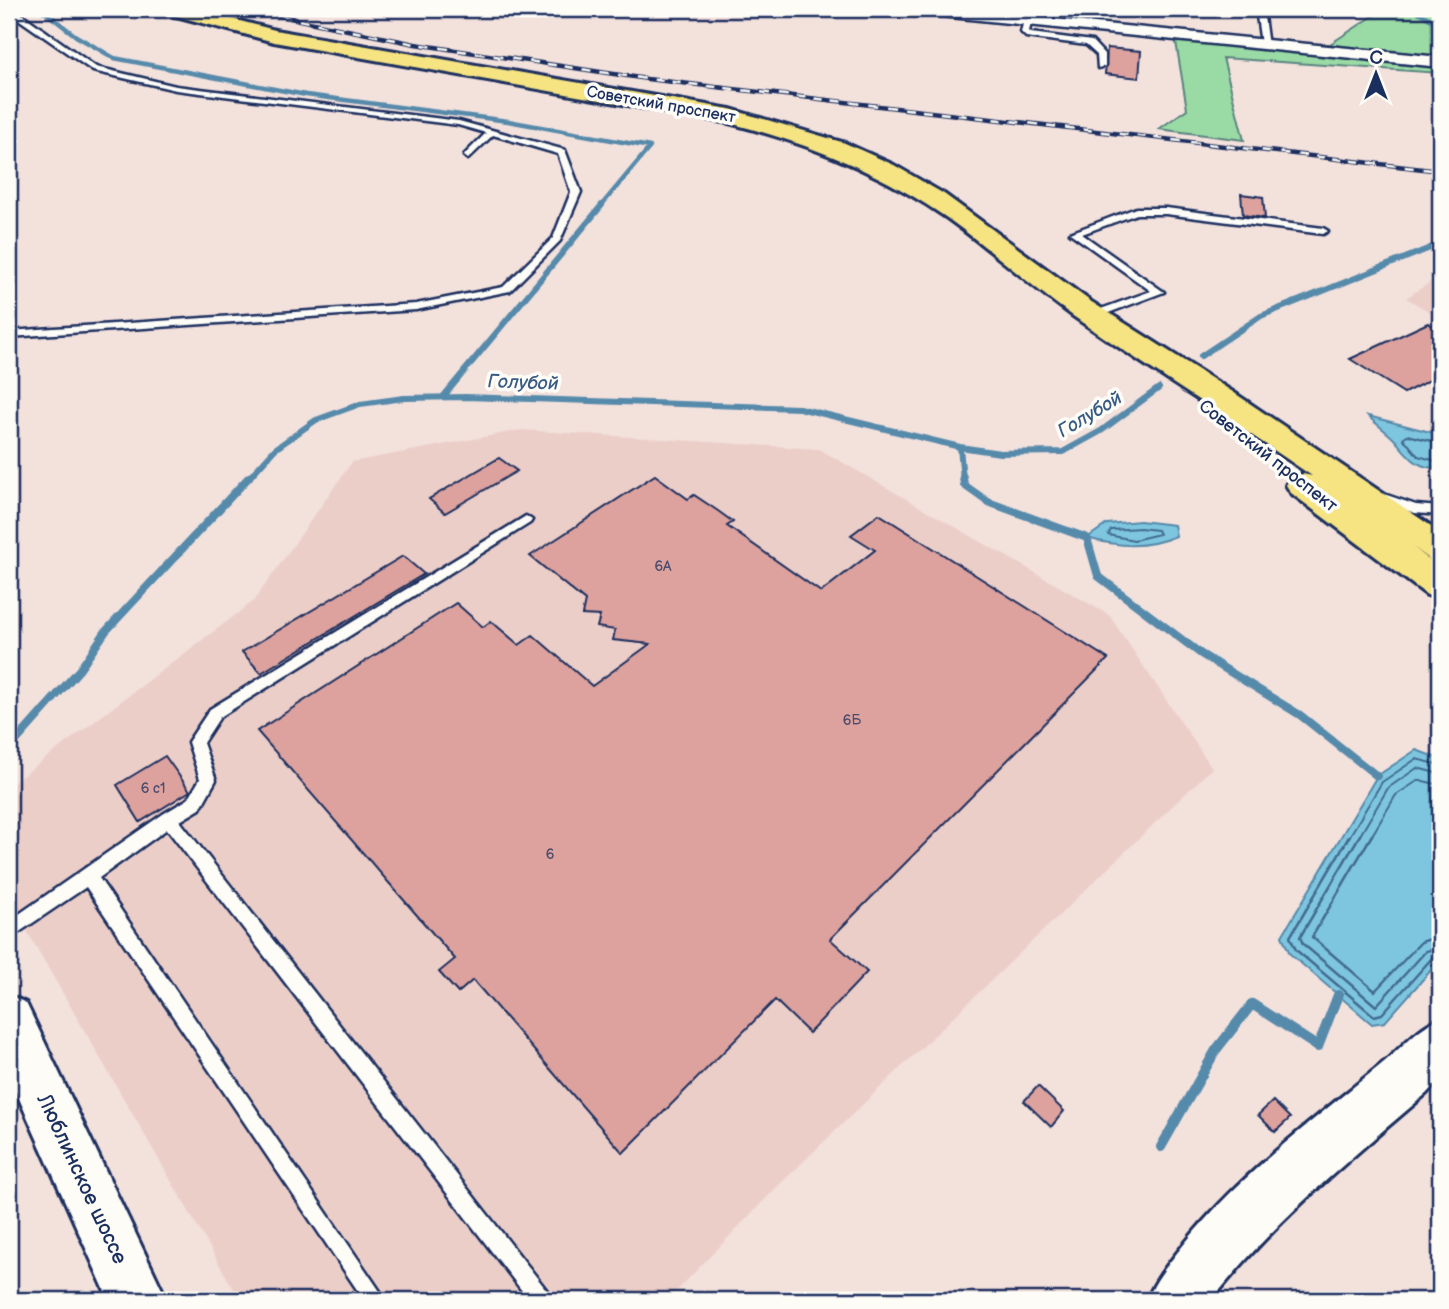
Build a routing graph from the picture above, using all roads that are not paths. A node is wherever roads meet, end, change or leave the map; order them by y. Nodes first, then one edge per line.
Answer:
1 (172, 9) edge
2 (911, 9) edge
3 (1052, 9) edge
4 (1259, 9) edge
5 (9, 13) edge
6 (1028, 20) junction
7 (1058, 23) junction
8 (1265, 44) junction
9 (1440, 61) edge
10 (1101, 66) dead end
11 (493, 131) junction
12 (468, 156) dead end
13 (1323, 231) dead end
14 (1096, 319) junction
15 (9, 334) edge
16 (1347, 485) junction
17 (1440, 511) edge
18 (526, 520) dead end
19 (1440, 549) edge
20 (1440, 586) edge
21 (169, 820) junction
22 (88, 876) junction
23 (9, 931) edge
24 (9, 1020) edge
25 (1440, 1044) edge
26 (138, 1300) edge
27 (376, 1300) edge
28 (542, 1300) edge
29 (1176, 1300) edge

1 - 14 main road, Советский проспект
2 - 6 street
3 - 7 street
4 - 8 lane
5 - 11 lane
6 - 7 street
6 - 10 lane
7 - 8 street
8 - 9 street
11 - 12 lane
11 - 15 lane
13 - 14 lane
14 - 16 main road, Советский проспект
14 - 20 main road, Советский проспект
16 - 17 lane
16 - 19 main road, Советский проспект
18 - 21 lane
21 - 22 lane
21 - 28 lane
22 - 23 lane
22 - 27 lane
24 - 26 street, Люблинское шоссе
25 - 29 street

